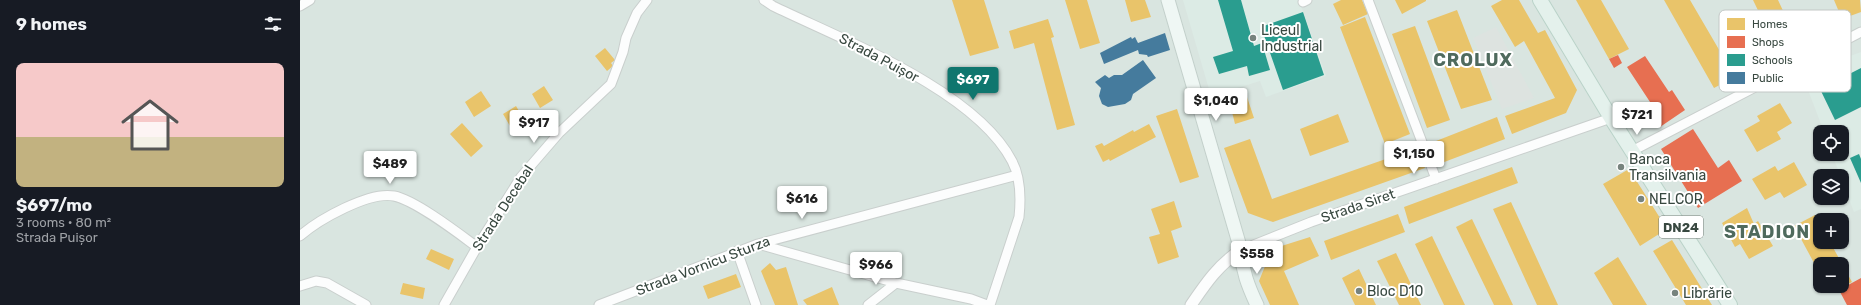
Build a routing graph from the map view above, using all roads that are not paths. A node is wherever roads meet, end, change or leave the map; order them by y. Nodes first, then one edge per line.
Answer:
1 (309, 0) edge
2 (647, 0) edge
3 (764, 0) edge
4 (1168, 0) edge
5 (1368, 0) edge
6 (1540, 0) edge
7 (300, 6) edge
8 (1861, 32) edge
9 (1851, 37) edge
10 (1746, 92) edge
11 (1611, 118) junction
12 (1632, 151) junction
13 (1017, 175) junction
14 (1436, 178) junction
15 (300, 236) edge
16 (758, 244) junction
17 (477, 247) junction
18 (1241, 250) junction
19 (737, 251) junction
20 (896, 283) junction
21 (300, 286) edge
22 (366, 305) edge
23 (444, 305) edge
24 (599, 305) edge
25 (756, 305) edge
26 (868, 305) edge
27 (987, 305) edge
28 (990, 305) edge
29 (1191, 305) edge
30 (1256, 305) edge
31 (1730, 305) edge

1 - 7 street
2 - 17 street, Strada Decebal
3 - 13 street, Strada Puișor
4 - 18 main road
5 - 14 street
6 - 11 main road, DN24
8 - 9 street
10 - 12 street
11 - 12 main road, DN24
11 - 14 street, Strada Siret
12 - 31 main road, DN24
13 - 16 street, Strada Vornicu Sturza
13 - 28 street, Strada Puișor
14 - 18 street, Strada Siret
15 - 17 street
16 - 19 street, Strada Vornicu Sturza
16 - 20 street
17 - 23 street, Strada Decebal
18 - 29 street
18 - 30 main road
19 - 24 street, Strada Vornicu Sturza
19 - 25 street
20 - 26 street
20 - 27 street
21 - 22 street

